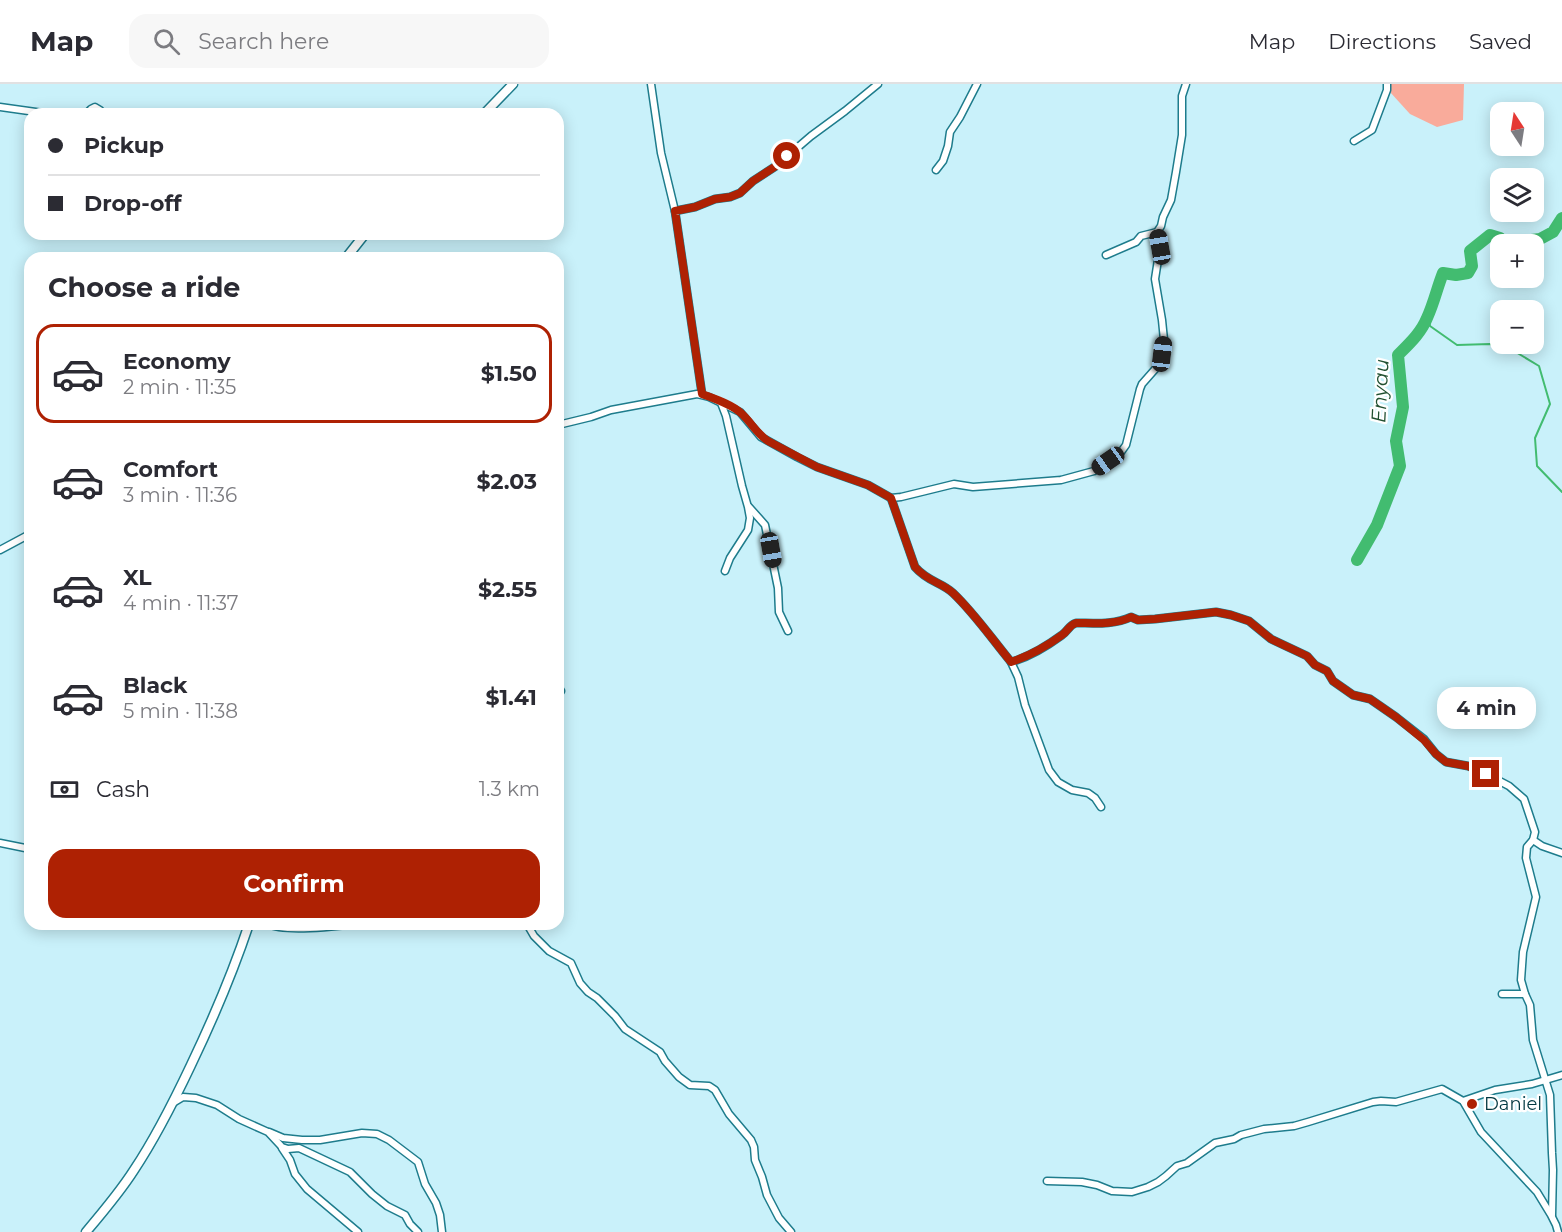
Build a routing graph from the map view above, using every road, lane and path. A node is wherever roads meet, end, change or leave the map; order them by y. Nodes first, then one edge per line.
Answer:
1 (513, 84) edge
2 (651, 84) edge
3 (878, 84) edge
4 (977, 84) edge
5 (1186, 84) edge
6 (1387, 84) edge
7 (0, 107) edge
8 (490, 108) edge
9 (24, 110) edge
10 (1354, 141) dead end
11 (936, 170) dead end
12 (675, 211) junction
13 (1157, 232) junction
14 (360, 240) edge
15 (351, 252) edge
16 (1106, 255) dead end
17 (702, 394) junction
18 (721, 403) junction
19 (564, 423) edge
20 (891, 498) junction
21 (748, 507) junction
22 (24, 537) edge
23 (0, 550) edge
24 (725, 571) dead end
25 (788, 631) dead end
26 (1011, 662) junction
27 (1101, 807) dead end
28 (1533, 840) junction
29 (0, 843) edge
30 (24, 848) edge
31 (1562, 853) edge
32 (247, 930) edge
33 (530, 930) edge
34 (1502, 993) dead end
35 (1525, 994) junction
36 (1562, 1075) edge
37 (1546, 1080) junction
38 (1463, 1101) junction
39 (173, 1104) junction
40 (268, 1132) junction
41 (282, 1147) junction
42 (1047, 1181) dead end
43 (1551, 1215) junction
44 (86, 1232) edge
45 (358, 1232) edge
46 (418, 1232) edge
47 (442, 1232) edge
48 (790, 1232) edge
49 (1558, 1232) edge

1 - 8 street
2 - 12 street
3 - 12 street
4 - 11 street
5 - 13 street
6 - 10 street
7 - 9 street
12 - 17 street
13 - 16 street
13 - 20 street
14 - 15 street
17 - 18 street
17 - 19 street
18 - 20 street
18 - 21 street
20 - 26 street
21 - 24 street
21 - 25 street
22 - 23 street
26 - 27 street
26 - 28 street
28 - 31 street
28 - 35 street
29 - 30 street
32 - 39 street
33 - 48 street
34 - 35 street
35 - 37 street
36 - 37 street
37 - 38 street
37 - 43 street
38 - 42 street
38 - 43 street
39 - 40 street
39 - 44 street
40 - 41 street
40 - 47 street
41 - 45 street
41 - 46 street
43 - 49 street

